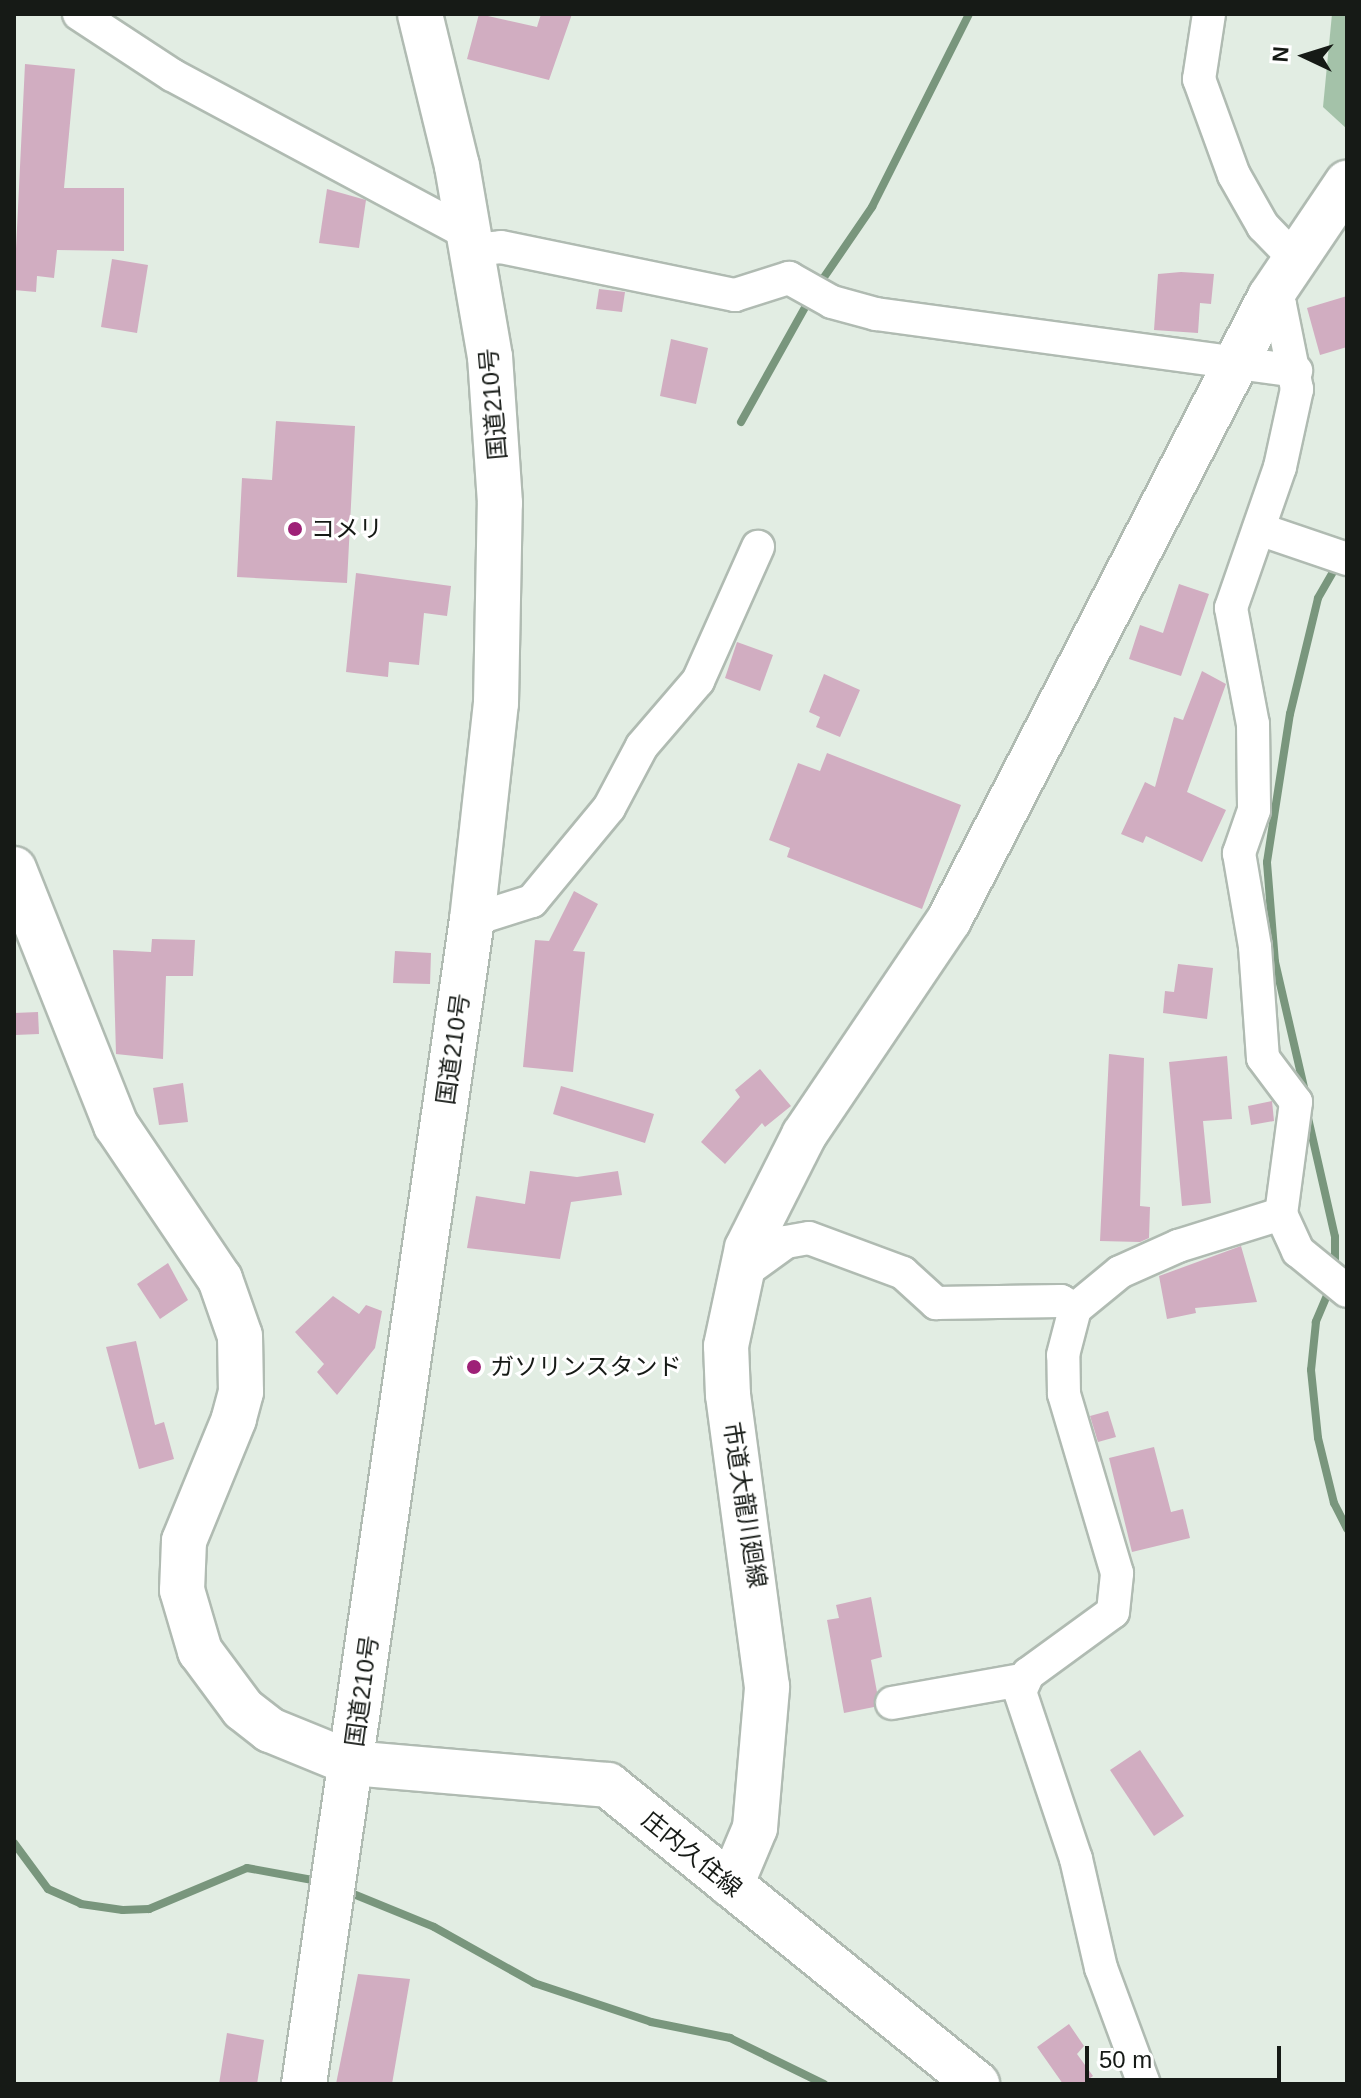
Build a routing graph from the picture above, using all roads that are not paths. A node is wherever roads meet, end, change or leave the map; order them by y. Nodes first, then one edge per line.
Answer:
1 (79, 14) edge
2 (420, 14) edge
3 (1209, 14) edge
4 (1347, 183) edge
5 (472, 242) junction
6 (1303, 242) junction
7 (1270, 297) junction
8 (1232, 366) junction
9 (1296, 371) junction
10 (1259, 529) junction
11 (758, 547) dead end
12 (1347, 559) edge
13 (14, 869) edge
14 (472, 920) junction
15 (1281, 1214) junction
16 (739, 1276) junction
17 (1347, 1291) edge
18 (1075, 1309) junction
19 (1021, 1680) junction
20 (892, 1703) dead end
21 (351, 1763) junction
22 (731, 1885) junction
23 (1134, 2081) edge
24 (304, 2084) edge
25 (977, 2084) edge

1 - 5 street
2 - 5 main road, 国道210号
3 - 6 street
4 - 6 main road, 市道大龍川廻線
5 - 8 street
5 - 14 main road, 国道210号
6 - 7 main road, 市道大龍川廻線
7 - 8 main road, 市道大龍川廻線
7 - 9 street
8 - 9 street
8 - 16 main road, 市道大龍川廻線
9 - 10 street
10 - 12 street
10 - 15 street
11 - 14 street
13 - 21 main road, 庄内久住線
14 - 21 main road, 国道210号
15 - 17 street
15 - 18 street
16 - 18 street
16 - 22 main road, 市道大龍川廻線
18 - 19 street
19 - 20 street
19 - 23 street
21 - 22 main road, 庄内久住線
21 - 24 main road, 国道210号
22 - 25 main road, 庄内久住線

